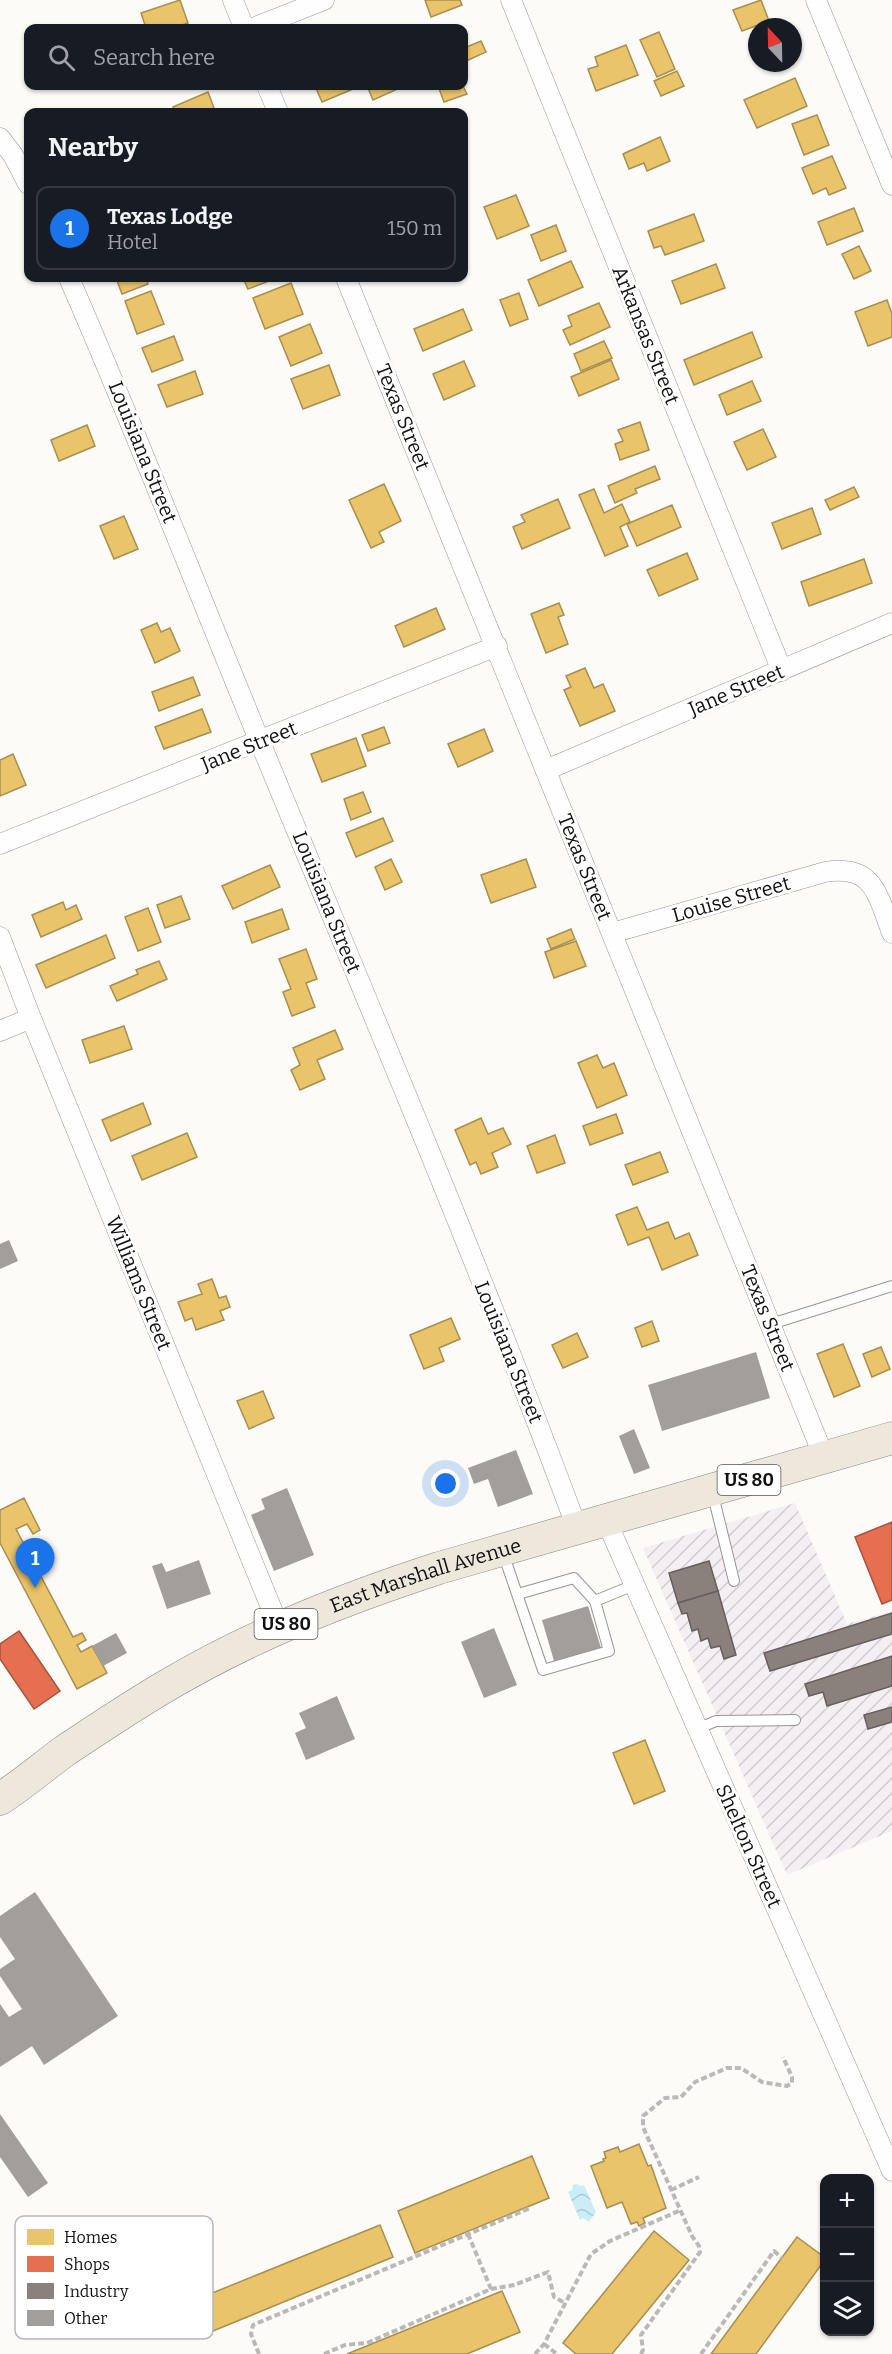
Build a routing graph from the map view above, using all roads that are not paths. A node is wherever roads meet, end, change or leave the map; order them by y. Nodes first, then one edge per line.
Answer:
1 (233, 0) edge
2 (324, 0) edge
3 (511, 0) edge
4 (816, 0) edge
5 (242, 24) edge
6 (263, 24) edge
7 (269, 90) edge
8 (276, 108) edge
9 (0, 138) edge
10 (24, 175) edge
11 (892, 186) edge
12 (71, 282) edge
13 (348, 282) edge
14 (892, 623) edge
15 (497, 646) junction
16 (782, 671) junction
17 (260, 742) junction
18 (546, 770) junction
19 (0, 844) edge
20 (612, 933) junction
21 (892, 933) edge
22 (0, 937) edge
23 (31, 1018) junction
24 (0, 1030) edge
25 (892, 1286) edge
26 (771, 1324) junction
27 (892, 1438) edge
28 (824, 1457) junction
29 (712, 1491) junction
30 (592, 1524) junction
31 (502, 1550) junction
32 (734, 1581) dead end
33 (634, 1585) junction
34 (518, 1594) junction
35 (595, 1601) junction
36 (279, 1627) junction
37 (795, 1720) dead end
38 (698, 1729) junction
39 (0, 1799) edge
40 (892, 2171) edge

1 - 5 street
2 - 6 street
3 - 16 street, Arkansas Street
4 - 11 street
7 - 8 street
9 - 10 street
12 - 17 street, Louisiana Street
13 - 15 street, Texas Street
14 - 16 street, Jane Street
15 - 17 street, Jane Street
15 - 18 street, Texas Street
16 - 18 street, Jane Street
17 - 19 street, Jane Street
17 - 30 street, Louisiana Street
18 - 20 street, Texas Street
20 - 21 street, Louise Street
20 - 26 street, Texas Street
22 - 23 street, Williams Street
23 - 24 street
23 - 36 street, Williams Street
25 - 26 lane
26 - 28 street, Texas Street
27 - 28 main road, East Marshall Avenue / US 80
28 - 29 main road, East Marshall Avenue / US 80
29 - 30 main road, East Marshall Avenue / US 80
29 - 32 lane
30 - 31 main road, East Marshall Avenue / US 80
30 - 33 street, Shelton Street
31 - 34 lane
31 - 36 main road, East Marshall Avenue / US 80
33 - 35 lane
33 - 38 street, Shelton Street
34 - 35 lane
34 - 35 lane
36 - 39 main road, East Marshall Avenue / US 80
37 - 38 lane
38 - 40 street, Shelton Street

